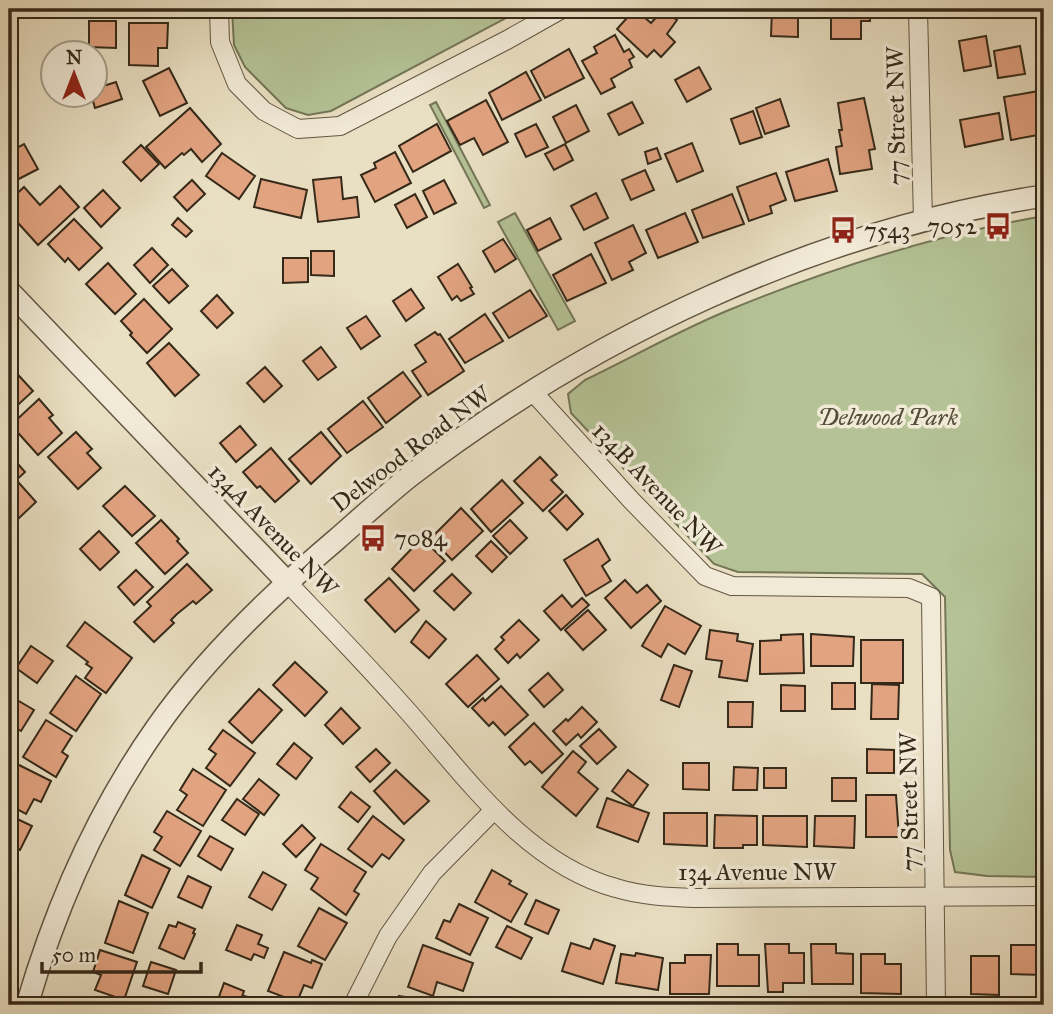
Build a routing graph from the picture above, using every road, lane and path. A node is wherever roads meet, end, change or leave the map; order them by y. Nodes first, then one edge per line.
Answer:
1 (219, 9) edge
2 (562, 9) edge
3 (918, 9) edge
4 (1044, 196) edge
5 (923, 221) junction
6 (9, 290) edge
7 (532, 391) junction
8 (287, 582) junction
9 (931, 597) joint
10 (494, 810) junction
11 (935, 896) junction
12 (1044, 896) edge
13 (27, 1005) edge
14 (353, 1005) edge
15 (936, 1005) edge

1 - 2 street
3 - 5 street, 77 Street NW
4 - 5 street, Delwood Road NW
5 - 7 street, Delwood Road NW
6 - 8 street, 134A Avenue NW
7 - 8 street, Delwood Road NW
7 - 9 street, 134B Avenue NW
8 - 10 street, 134A Avenue NW
8 - 13 street, Delwood Road NW
9 - 11 street, 77 Street NW
10 - 11 street, 134 Avenue NW
10 - 14 street
11 - 12 street, 134 Avenue NW
11 - 15 street, 77 Street NW

